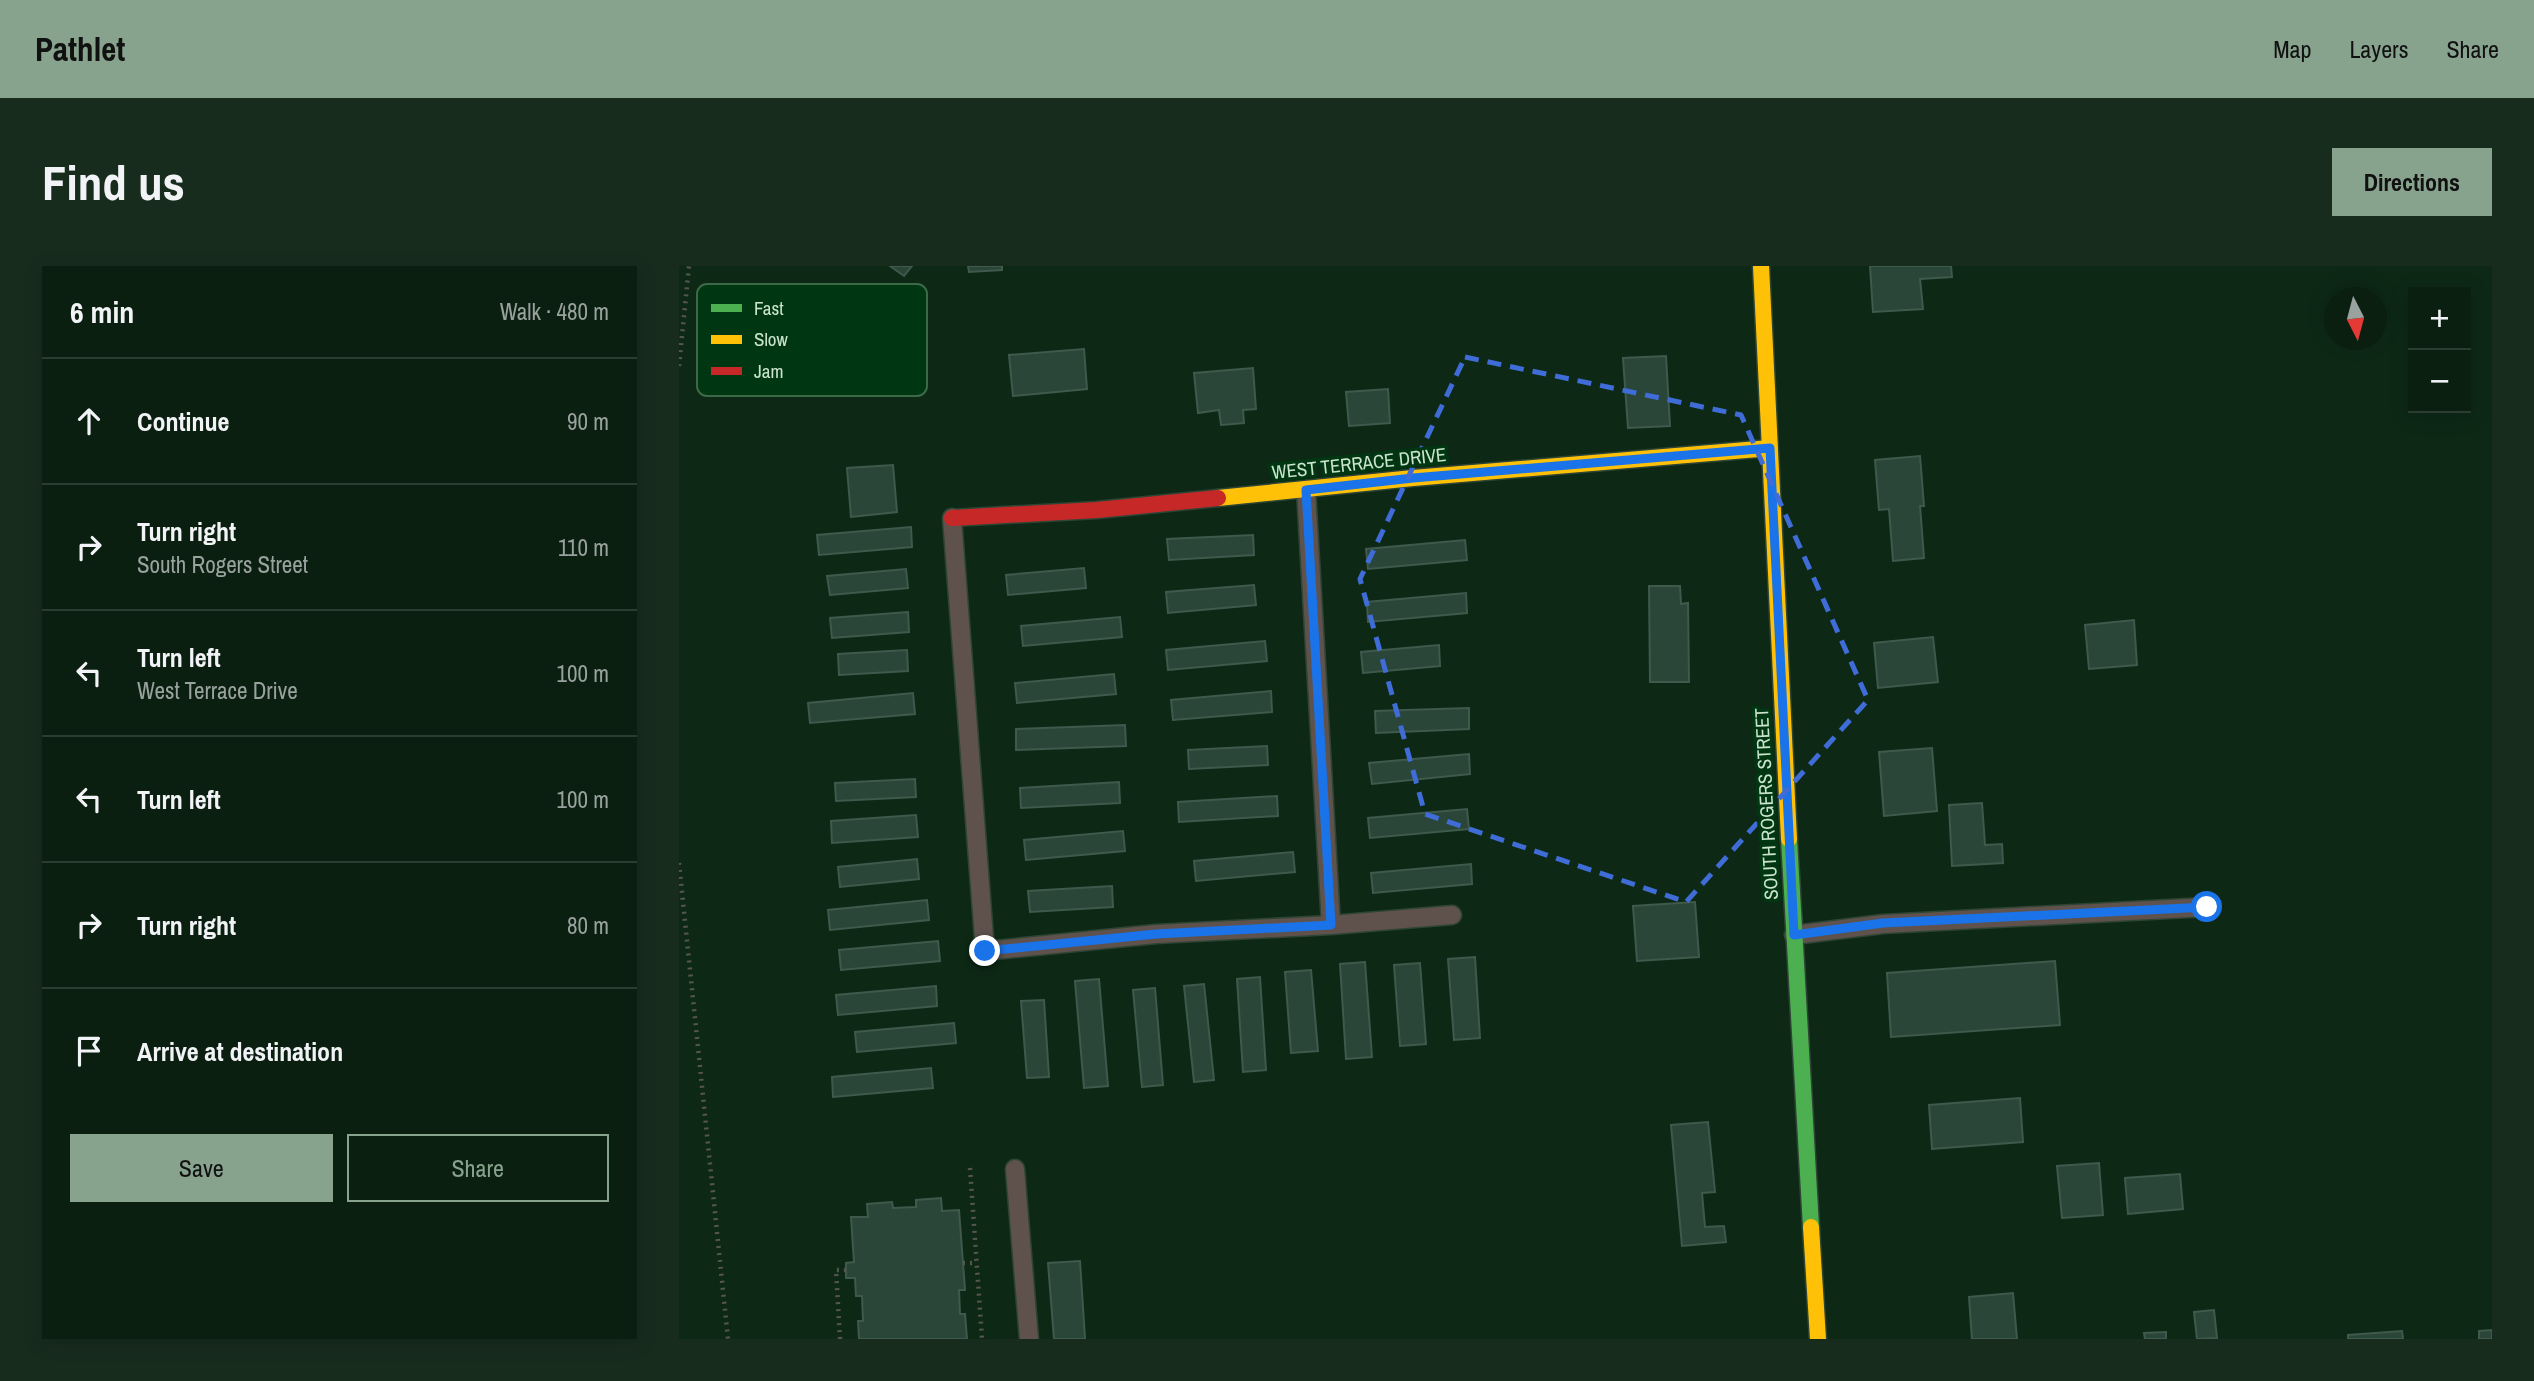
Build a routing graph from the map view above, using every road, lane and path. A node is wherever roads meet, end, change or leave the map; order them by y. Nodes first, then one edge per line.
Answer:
1 (689, 266) edge
2 (1761, 266) edge
3 (679, 366) edge
4 (1770, 448) junction
5 (1306, 490) junction
6 (952, 518) joint
7 (679, 863) edge
8 (2207, 907) dead end
9 (1452, 915) dead end
10 (1331, 925) junction
11 (1794, 935) junction
12 (970, 1168) dead end
13 (1014, 1169) dead end
14 (976, 1263) junction
15 (963, 1264) dead end
16 (846, 1270) dead end
17 (728, 1339) edge
18 (840, 1339) edge
19 (982, 1339) edge
20 (1029, 1339) edge
21 (1818, 1339) edge

1 - 3 path
2 - 4 street, SOUTH ROGERS STREET
4 - 5 street, WEST TERRACE DRIVE
4 - 11 street, SOUTH ROGERS STREET
5 - 6 street, WEST TERRACE DRIVE
5 - 10 lane
6 - 10 lane
7 - 17 path
8 - 11 lane
9 - 10 lane
11 - 21 street, SOUTH ROGERS STREET
12 - 14 path
13 - 20 lane
14 - 15 path
14 - 19 path
16 - 18 path

